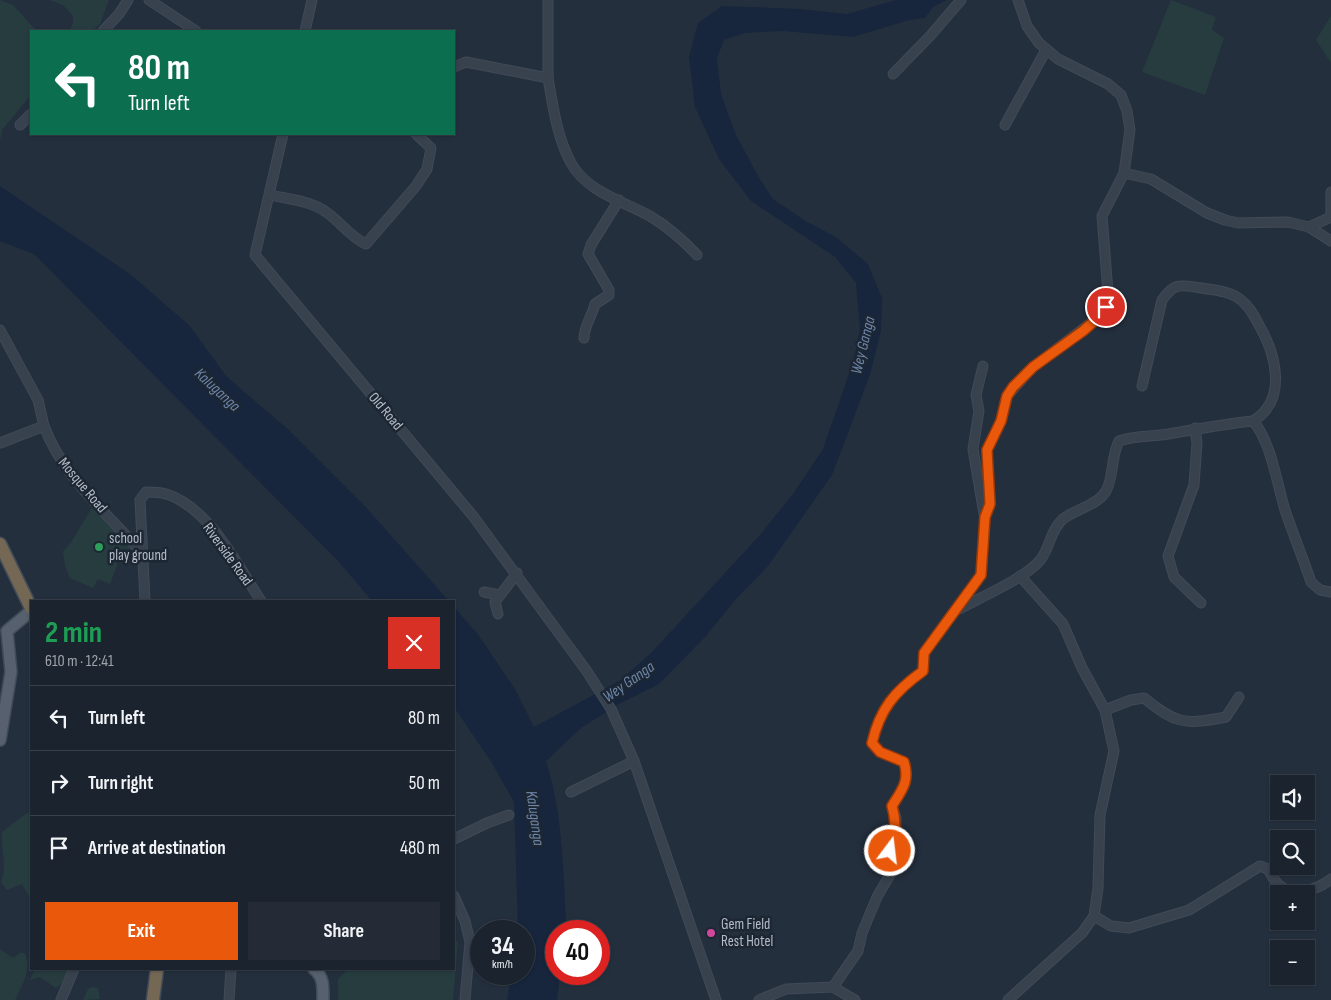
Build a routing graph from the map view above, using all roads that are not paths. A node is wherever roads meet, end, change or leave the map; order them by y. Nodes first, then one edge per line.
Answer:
1 (128, 0) edge
2 (149, 0) edge
3 (312, 0) edge
4 (548, 0) edge
5 (961, 0) edge
6 (1018, 0) edge
7 (104, 30) edge
8 (194, 30) edge
9 (305, 30) edge
10 (1046, 50) junction
11 (455, 67) edge
12 (893, 74) dead end
13 (548, 78) junction
14 (30, 115) edge
15 (20, 125) dead end
16 (1005, 125) dead end
17 (283, 135) edge
18 (417, 135) edge
19 (1124, 173) junction
20 (1331, 192) edge
21 (270, 196) junction
22 (619, 200) junction
23 (1331, 216) edge
24 (1309, 227) junction
25 (1331, 241) edge
26 (697, 255) dead end
27 (0, 330) edge
28 (584, 338) dead end
29 (983, 366) dead end
30 (1142, 386) dead end
31 (1253, 420) junction
32 (44, 426) junction
33 (1195, 428) junction
34 (0, 443) edge
35 (985, 517) junction
36 (0, 544) edge
37 (142, 552) junction
38 (517, 573) junction
39 (1020, 576) junction
40 (484, 592) dead end
41 (1331, 592) edge
42 (499, 594) junction
43 (145, 600) edge
44 (260, 600) edge
45 (1201, 603) dead end
46 (30, 607) edge
47 (30, 610) edge
48 (956, 611) junction
49 (498, 614) dead end
50 (4, 633) edge
51 (1239, 697) dead end
52 (1105, 710) junction
53 (0, 740) edge
54 (634, 761) junction
55 (571, 792) dead end
56 (509, 815) dead end
57 (455, 839) edge
58 (1331, 879) edge
59 (455, 898) edge
60 (1094, 916) junction
61 (74, 970) edge
62 (157, 970) edge
63 (232, 970) edge
64 (319, 970) edge
65 (833, 988) junction
66 (61, 1000) edge
67 (152, 1000) edge
68 (229, 1000) edge
69 (323, 1000) edge
70 (465, 1000) edge
71 (716, 1000) edge
72 (759, 1000) edge
73 (855, 1000) edge
74 (1008, 1000) edge

1 - 7 street
2 - 8 street
3 - 9 street
4 - 13 street
5 - 12 street
6 - 10 street
10 - 16 street
10 - 19 street
11 - 13 street
13 - 22 street
14 - 15 street
17 - 21 street, Old Road
18 - 21 street
19 - 24 street
19 - 35 street
20 - 23 street
21 - 38 street, Old Road
22 - 26 street
22 - 28 street
23 - 24 street
24 - 25 street
27 - 32 street, Mosque Road
29 - 35 street
30 - 31 street
31 - 33 street
31 - 41 street
32 - 34 street
32 - 37 street, Mosque Road
33 - 39 street
33 - 45 street
35 - 48 street
36 - 46 highway
37 - 43 street
37 - 44 street, Riverside Road
38 - 42 street
38 - 54 street, Old Road
39 - 48 street
39 - 52 street
40 - 42 street
42 - 49 street
47 - 50 main road
48 - 65 street
50 - 53 main road
51 - 52 street
52 - 60 street
54 - 55 street
54 - 71 street, Old Road
56 - 57 street
58 - 60 street
59 - 70 street
60 - 74 street
61 - 66 street
62 - 67 highway
63 - 68 street
64 - 69 main road
65 - 72 street
65 - 73 street

